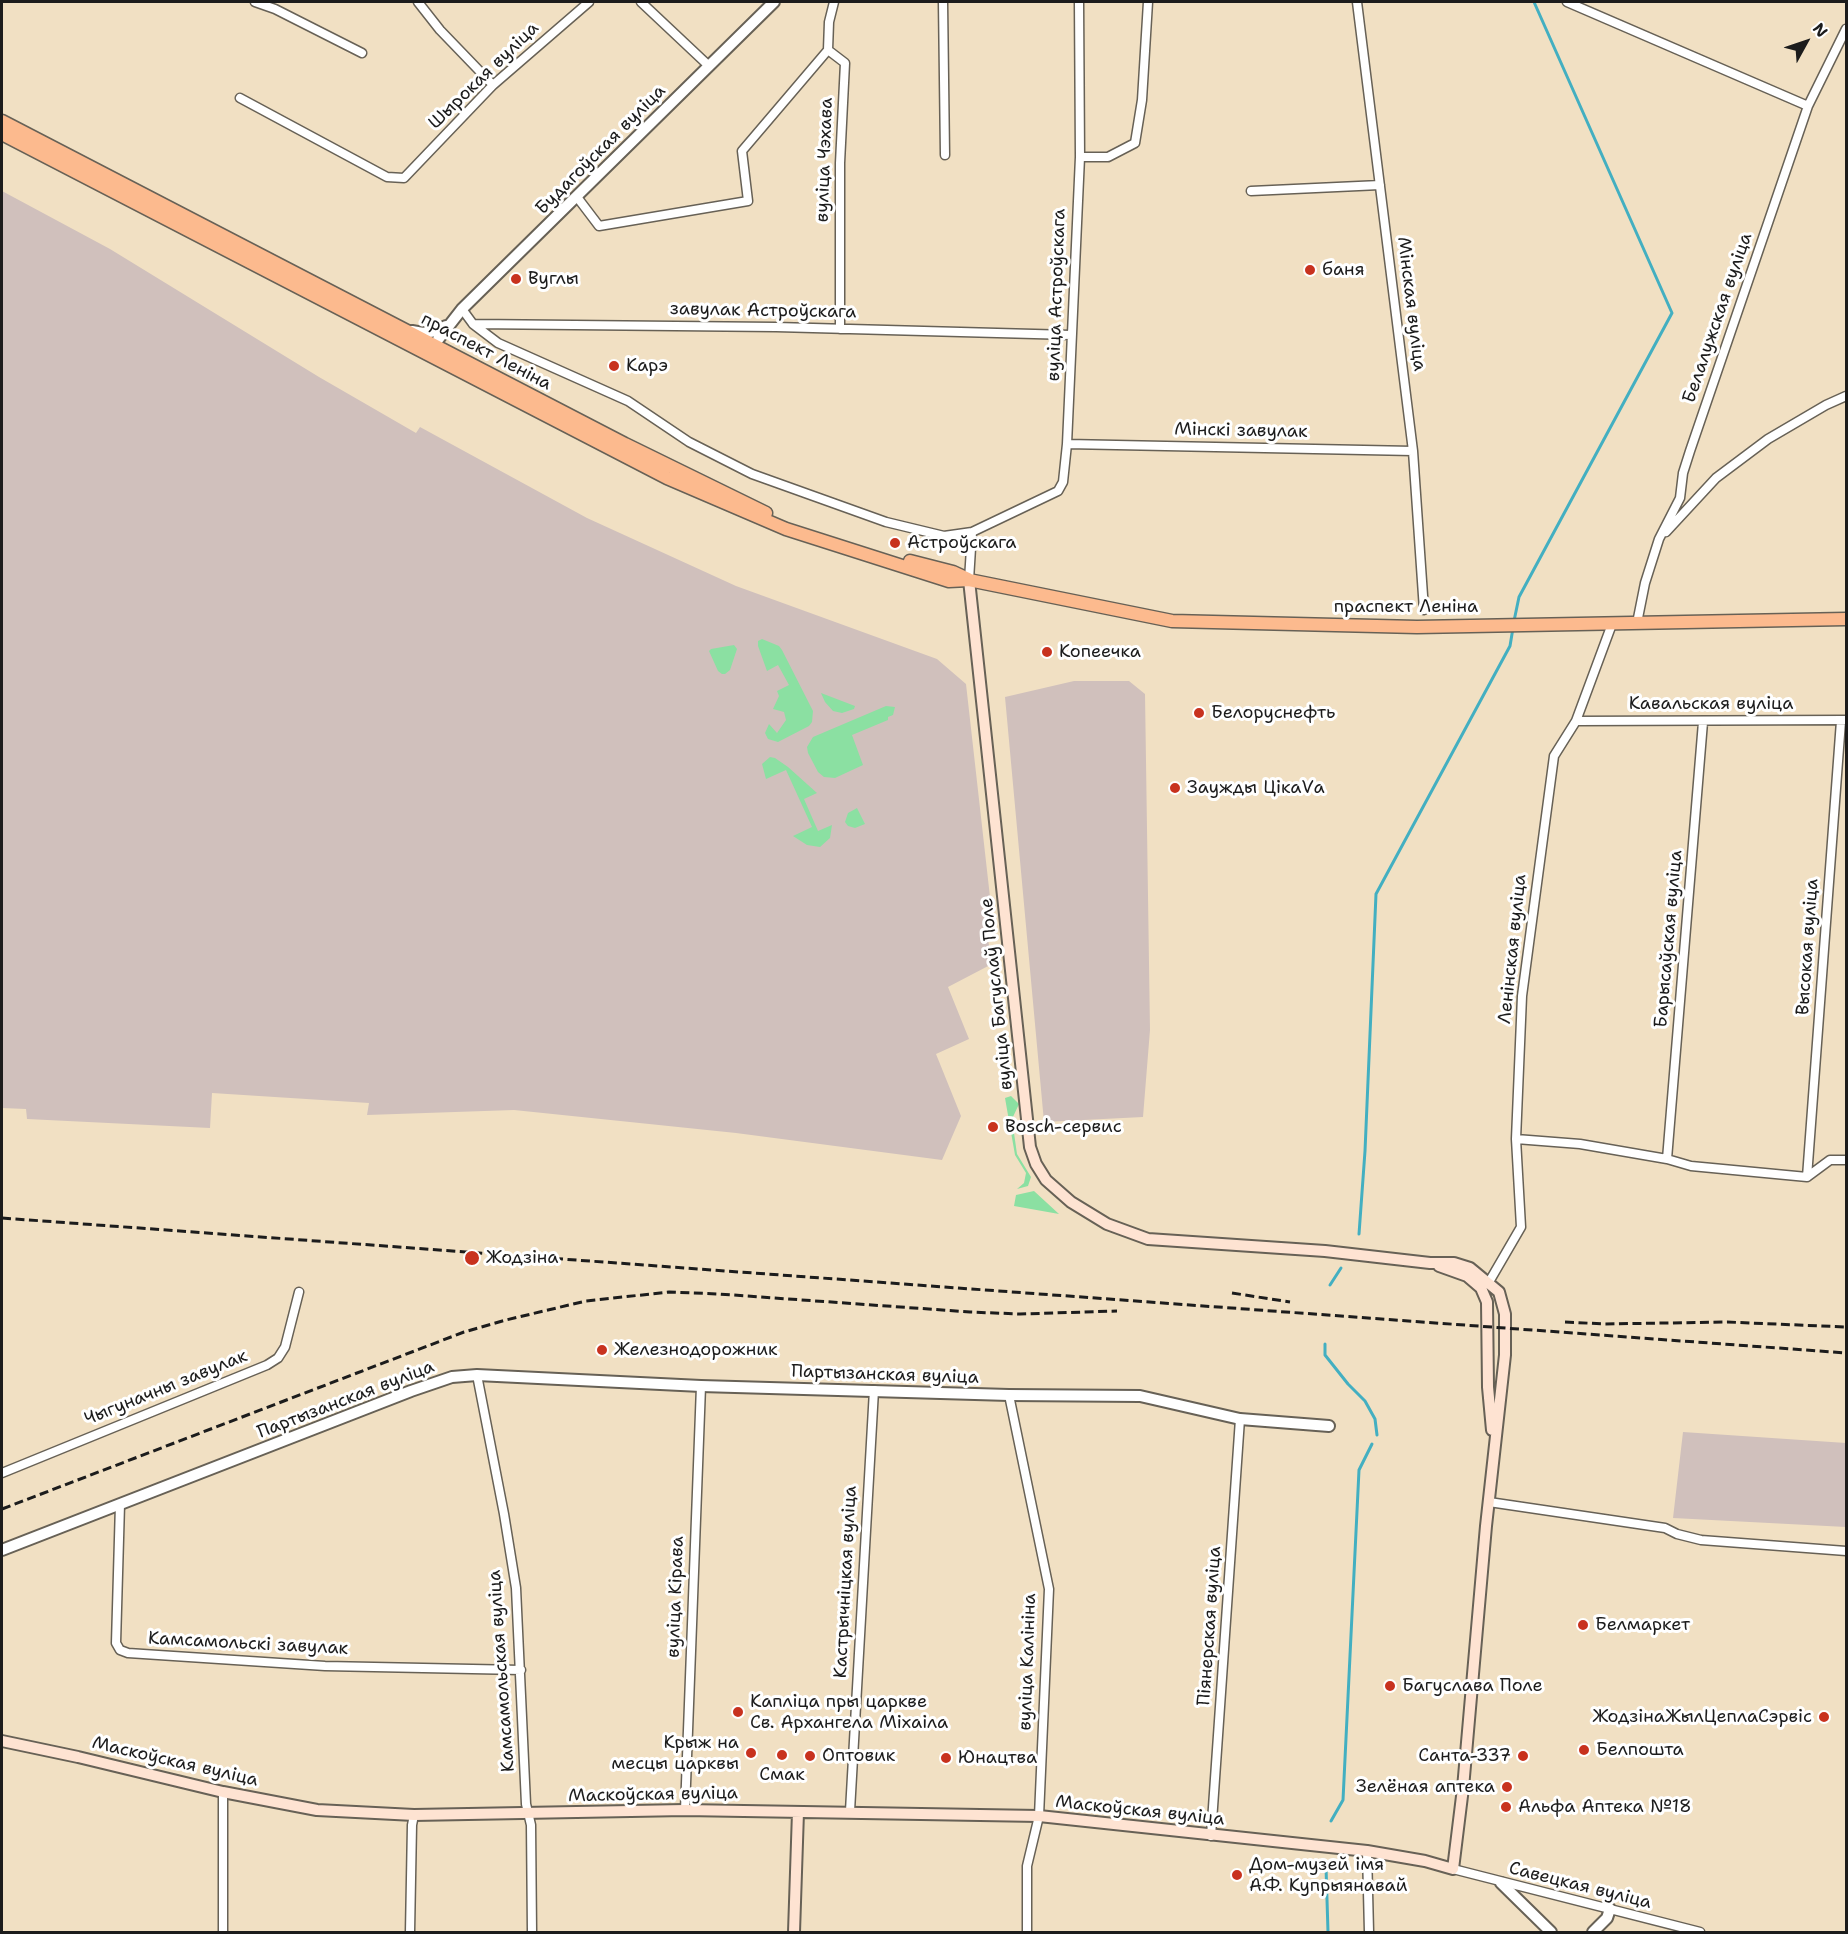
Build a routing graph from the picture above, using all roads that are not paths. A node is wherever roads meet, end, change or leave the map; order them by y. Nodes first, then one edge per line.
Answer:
1 (255, 2) edge
2 (418, 2) edge
3 (589, 2) edge
4 (641, 2) edge
5 (774, 2) edge
6 (834, 2) edge
7 (943, 2) edge
8 (1079, 2) edge
9 (1148, 2) edge
10 (1357, 2) edge
11 (1567, 2) edge
12 (1846, 29) edge
13 (828, 50) junction
14 (363, 52) dead end
15 (709, 66) junction
16 (493, 85) junction
17 (240, 98) dead end
18 (1808, 106) junction
19 (2, 121) edge
20 (2, 134) edge
21 (945, 155) dead end
22 (1080, 157) junction
23 (1380, 185) junction
24 (1251, 191) dead end
25 (577, 197) junction
26 (462, 309) junction
27 (451, 322) junction
28 (473, 324) junction
29 (840, 329) junction
30 (405, 330) junction
31 (1071, 335) junction
32 (431, 349) junction
33 (460, 358) junction
34 (1844, 400) edge
35 (1068, 444) junction
36 (1413, 452) junction
37 (972, 532) junction
38 (1659, 539) junction
39 (969, 580) junction
40 (1424, 610) dead end
41 (1846, 619) edge
42 (1637, 623) junction
43 (1612, 624) junction
44 (1576, 720) junction
45 (1844, 720) edge
46 (1703, 722) junction
47 (1516, 1139) junction
48 (1667, 1159) junction
49 (1846, 1160) edge
50 (1807, 1177) junction
51 (1430, 1263) junction
52 (1489, 1282) junction
53 (299, 1292) dead end
54 (477, 1375) junction
55 (701, 1386) junction
56 (874, 1390) junction
57 (1009, 1395) junction
58 (1240, 1419) junction
59 (1329, 1426) dead end
60 (1495, 1450) junction
61 (2, 1473) edge
62 (1489, 1502) junction
63 (120, 1504) junction
64 (2, 1550) edge
65 (1846, 1551) edge
66 (521, 1670) junction
67 (2, 1741) edge
68 (223, 1792) junction
69 (685, 1810) junction
70 (850, 1811) junction
71 (798, 1812) junction
72 (528, 1814) junction
73 (414, 1815) junction
74 (1039, 1816) junction
75 (1211, 1836) junction
76 (1367, 1851) junction
77 (1453, 1869) junction
78 (1501, 1883) junction
79 (1610, 1909) junction
80 (223, 1932) edge
81 (410, 1932) edge
82 (532, 1932) edge
83 (794, 1932) edge
84 (1027, 1932) edge
85 (1369, 1932) edge
86 (1551, 1932) edge
87 (1593, 1932) edge
88 (1700, 1932) edge

1 - 14 street
2 - 16 street
3 - 16 street, Шырокая вуліца
4 - 15 street
5 - 15 street, Будагоўская вуліца
6 - 13 street
7 - 21 street
8 - 22 street, вуліца Астроўскага
9 - 22 street
10 - 23 street, Мінская вуліца
11 - 18 street
12 - 18 street, Белалужская вуліца
13 - 25 street
13 - 29 street, вуліца Чэхава
15 - 25 street, Будагоўская вуліца
16 - 17 street, Шырокая вуліца
18 - 38 street, Белалужская вуліца
19 - 30 main road, праспект Леніна
20 - 32 main road, праспект Леніна
22 - 31 street, вуліца Астроўскага
23 - 24 street
23 - 36 street, Мінская вуліца
25 - 26 street, Будагоўская вуліца
26 - 27 street, Будагоўская вуліца
26 - 28 street
27 - 30 street
27 - 32 street, Будагоўская вуліца
27 - 33 street
28 - 29 street, завулак Астроўскага
28 - 37 street
29 - 31 street, завулак Астроўскага
30 - 32 main road, праспект Леніна
31 - 35 street, вуліца Астроўскага
32 - 33 main road, праспект Леніна
32 - 39 main road, праспект Леніна
33 - 39 main road, праспект Леніна
34 - 38 street
35 - 36 street, Мінскі завулак
35 - 37 street, вуліца Астроўскага
36 - 40 street, Мінская вуліца
37 - 39 street
38 - 42 street, Белалужская вуліца
39 - 43 main road, праспект Леніна
39 - 51 main road, вуліца Багуслаў Поле
41 - 42 main road, праспект Леніна
42 - 43 main road, праспект Леніна
43 - 44 street, Ленінская вуліца
44 - 46 street, Кавальская вуліца
44 - 47 street, Ленінская вуліца
45 - 46 street, Кавальская вуліца
45 - 50 street, Высокая вуліца
46 - 48 street, Барысаўская вуліца
47 - 48 street
47 - 52 street, Ленінская вуліца
48 - 50 street
49 - 50 street
51 - 52 main road, вуліца Багуслаў Поле
51 - 60 main road, вуліца Багуслаў Поле
52 - 60 main road, вуліца Багуслаў Поле
53 - 61 street, Чыгуначны завулак
54 - 55 street, Партызанская вуліца
54 - 63 street, Партызанская вуліца
54 - 66 street, Камсамольская вуліца
55 - 56 street, Партызанская вуліца
55 - 69 street, вуліца Кірава
56 - 57 street, Партызанская вуліца
56 - 70 street, Кастрычніцкая вуліца
57 - 58 street, Партызанская вуліца
57 - 74 street, вуліца Калініна
58 - 59 street, Партызанская вуліца
58 - 75 street, Піянерская вуліца
60 - 62 main road, вуліца Багуслаў Поле
62 - 65 street
62 - 77 main road, вуліца Багуслаў Поле
63 - 64 street, Партызанская вуліца
63 - 66 street, Камсамольскі завулак
66 - 72 street, Камсамольская вуліца
67 - 68 main road, Маскоўская вуліца
68 - 73 main road, Маскоўская вуліца
68 - 80 street
69 - 71 main road, Маскоўская вуліца
69 - 72 main road, Маскоўская вуліца
70 - 71 main road, Маскоўская вуліца
70 - 74 main road, Маскоўская вуліца
71 - 83 main road
72 - 73 main road, Маскоўская вуліца
72 - 82 street, Камсамольская вуліца
73 - 81 street
74 - 75 main road, Маскоўская вуліца
74 - 84 street, вуліца Калініна
75 - 76 main road, Маскоўская вуліца
76 - 77 main road, Маскоўская вуліца
76 - 85 street
77 - 78 street, Савецкая вуліца
78 - 79 street, Савецкая вуліца
78 - 86 street
79 - 87 street
79 - 88 street, Савецкая вуліца

